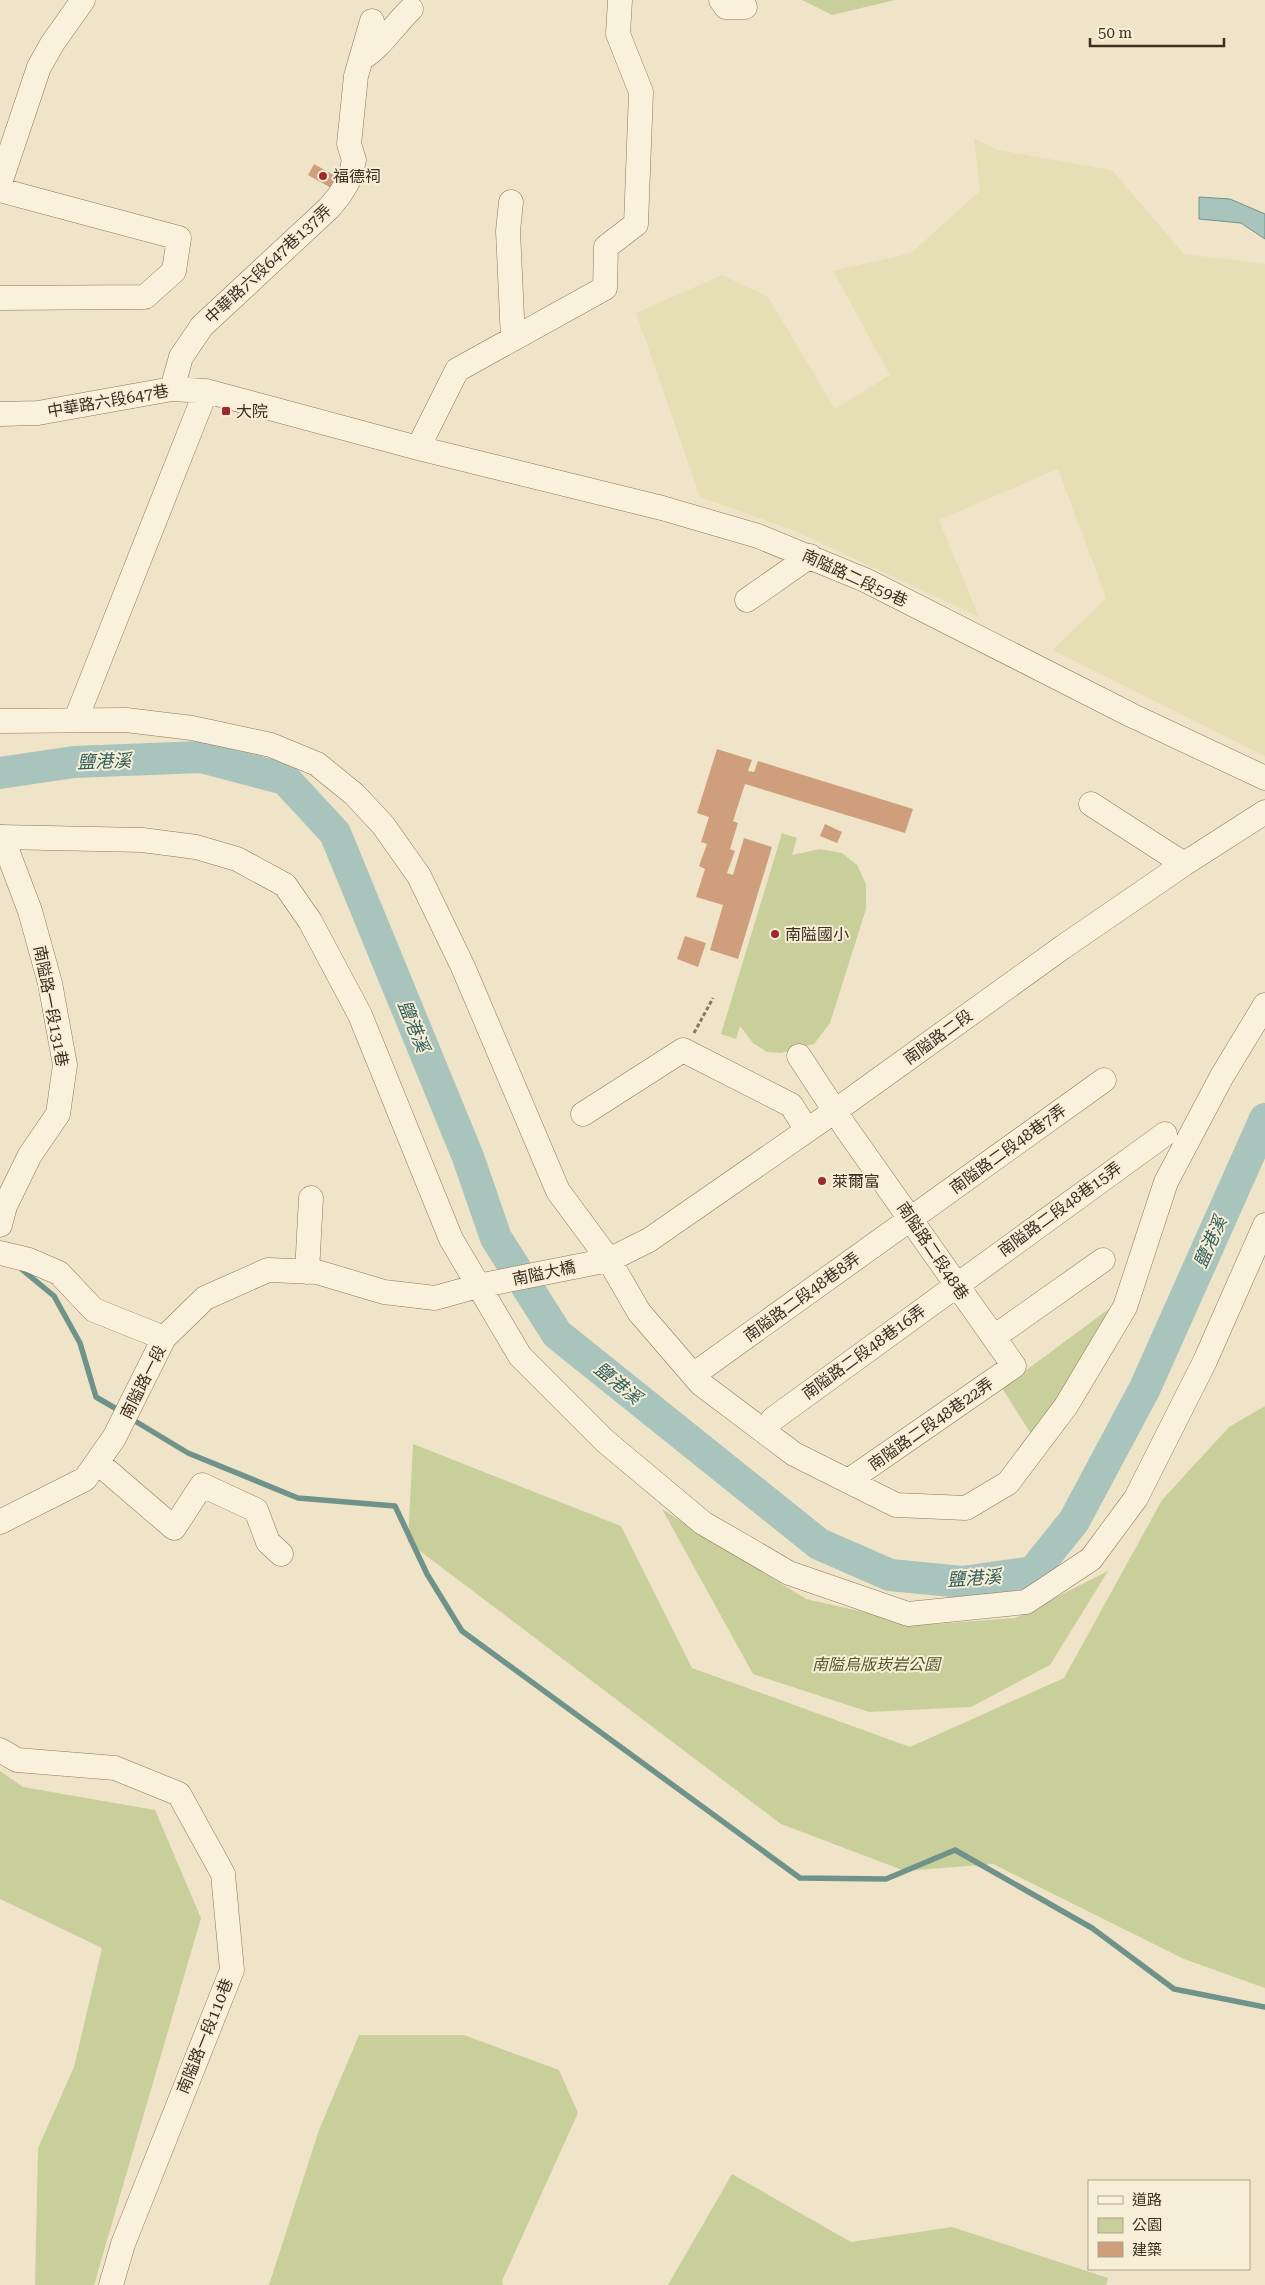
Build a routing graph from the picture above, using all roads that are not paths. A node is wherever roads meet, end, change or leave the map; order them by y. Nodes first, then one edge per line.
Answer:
1 (83, 0) edge
2 (620, 0) edge
3 (721, 0) edge
4 (745, 7) dead end
5 (411, 9) dead end
6 (372, 21) dead end
7 (361, 59) junction
8 (0, 183) edge
9 (0, 190) edge
10 (511, 202) dead end
11 (0, 298) edge
12 (513, 339) junction
13 (172, 389) junction
14 (206, 391) junction
15 (0, 414) edge
16 (418, 448) junction
17 (810, 556) junction
18 (747, 600) dead end
19 (76, 718) junction
20 (0, 721) edge
21 (1265, 778) edge
22 (1090, 804) dead end
23 (1265, 812) edge
24 (1, 837) edge
25 (1184, 864) junction
26 (1265, 1005) edge
27 (799, 1056) dead end
28 (1104, 1080) dead end
29 (835, 1111) junction
30 (583, 1114) dead end
31 (807, 1130) junction
32 (1165, 1134) dead end
33 (311, 1198) dead end
34 (912, 1218) junction
35 (0, 1226) edge
36 (1265, 1226) edge
37 (0, 1253) edge
38 (609, 1260) junction
39 (1103, 1260) dead end
40 (307, 1272) junction
41 (956, 1285) junction
42 (478, 1286) junction
43 (994, 1337) junction
44 (164, 1338) junction
45 (1014, 1366) joint
46 (693, 1375) junction
47 (773, 1420) dead end
48 (97, 1462) junction
49 (848, 1481) junction
50 (0, 1522) edge
51 (281, 1554) dead end
52 (0, 1750) edge
53 (111, 2285) edge

1 - 8 street
2 - 12 street
3 - 4 street
5 - 7 street
6 - 7 street, 中華路六段647巷137弄
7 - 13 street, 中華路六段647巷137弄
9 - 11 street
10 - 12 street
12 - 16 street
13 - 14 street, 中華路六段647巷
13 - 15 street, 中華路六段647巷
14 - 16 street, 中華路六段647巷
14 - 19 street
16 - 17 street, 南隘路二段59巷
17 - 18 street
17 - 21 street, 南隘路二段59巷
19 - 20 street
19 - 38 street
22 - 25 street
23 - 25 street, 南隘路二段
24 - 35 street, 南隘路一段131巷
24 - 42 street
25 - 29 street, 南隘路二段
26 - 49 street
27 - 29 street, 南隘路二段48巷
28 - 34 street, 南隘路二段48巷7弄
29 - 31 street, 南隘路二段
29 - 34 street, 南隘路二段48巷
30 - 31 street
31 - 38 street, 南隘路二段
32 - 41 street, 南隘路二段48巷15弄
33 - 40 street
34 - 41 street, 南隘路二段48巷
34 - 46 street, 南隘路二段48巷8弄
36 - 42 street
37 - 44 street
38 - 42 street, 南隘大橋
38 - 46 street
39 - 43 street
40 - 42 street, 南隘路一段
40 - 44 street, 南隘路一段
41 - 43 street, 南隘路二段48巷
41 - 47 street, 南隘路二段48巷16弄
43 - 45 street, 南隘路二段48巷
44 - 48 street, 南隘路一段
45 - 49 street, 南隘路二段48巷22弄
46 - 49 street
48 - 50 street, 南隘路一段
48 - 51 street
52 - 53 street, 南隘路一段110巷

